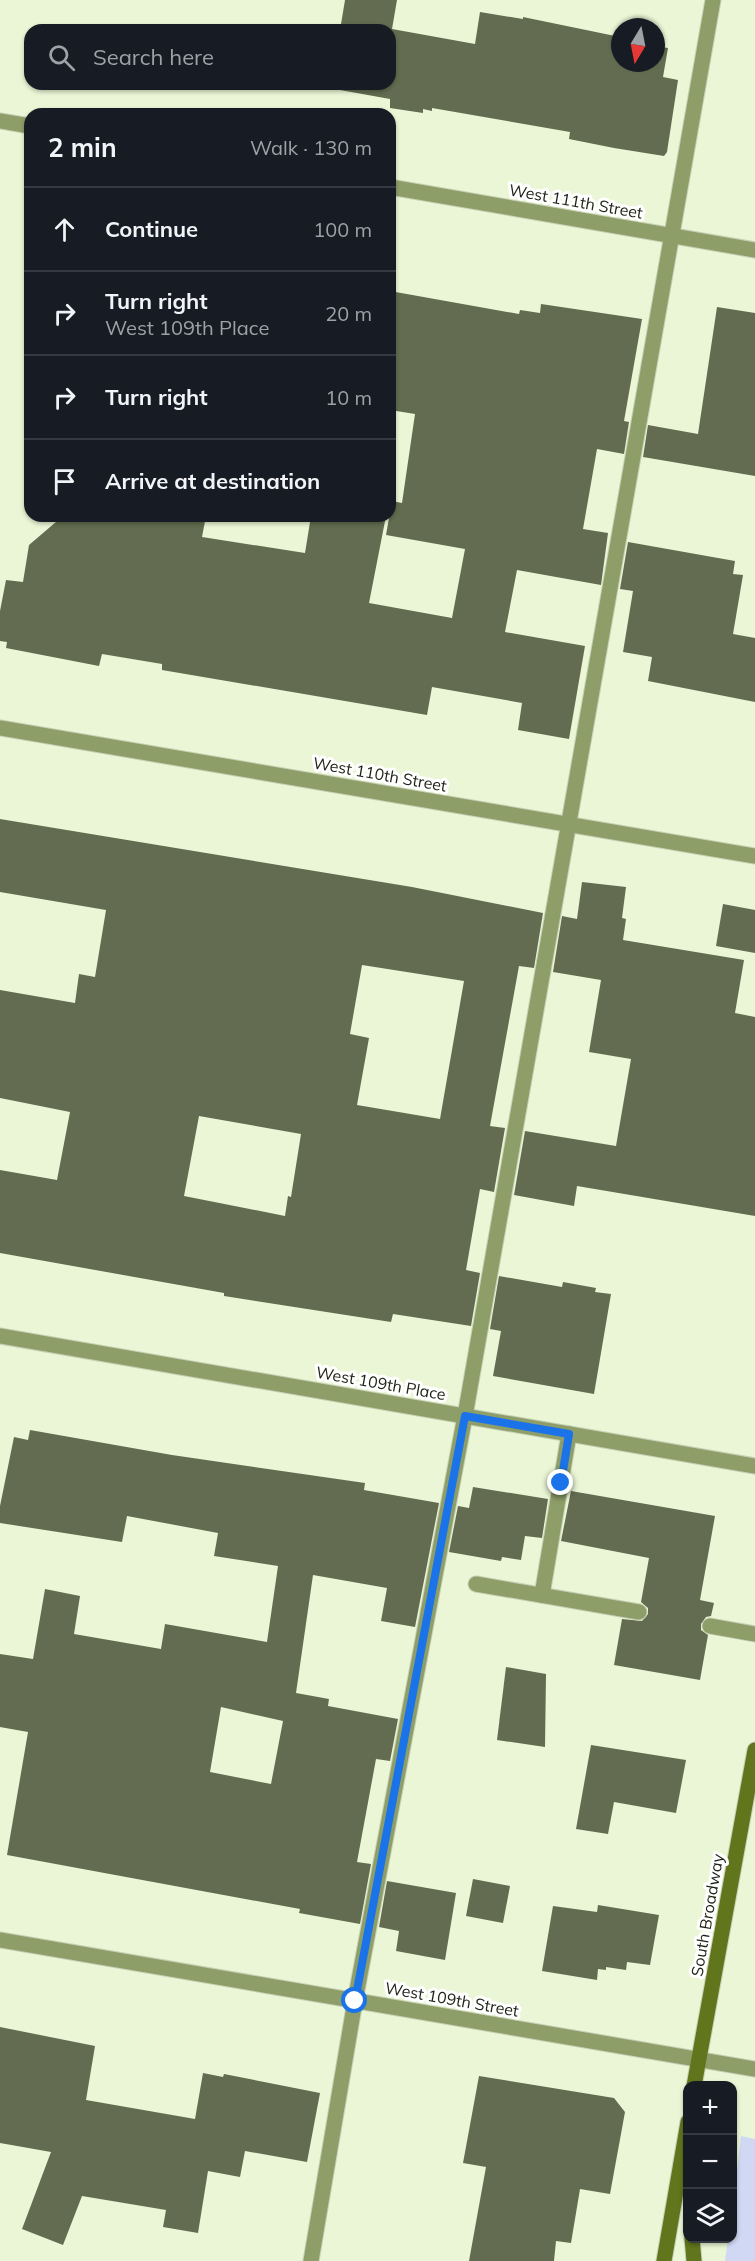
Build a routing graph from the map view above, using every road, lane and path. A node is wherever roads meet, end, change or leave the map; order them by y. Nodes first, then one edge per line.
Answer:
1 (713, 0) edge
2 (0, 121) edge
3 (24, 125) edge
4 (396, 188) edge
5 (671, 236) junction
6 (755, 250) edge
7 (0, 728) edge
8 (567, 825) junction
9 (755, 856) edge
10 (0, 1336) edge
11 (465, 1416) junction
12 (569, 1434) junction
13 (755, 1466) edge
14 (476, 1584) dead end
15 (542, 1595) junction
16 (639, 1612) dead end
17 (710, 1626) dead end
18 (755, 1634) edge
19 (755, 1750) edge
20 (0, 1940) edge
21 (355, 2001) junction
22 (698, 2059) junction
23 (755, 2069) edge
24 (696, 2081) edge
25 (685, 2135) edge
26 (692, 2243) edge
27 (311, 2261) edge
28 (664, 2261) edge
29 (694, 2261) edge

1 - 5 street
2 - 3 street
4 - 5 street, West 111th Street
5 - 6 street, West 111th Street
5 - 8 street
7 - 8 street, West 110th Street
8 - 9 street, West 110th Street
8 - 11 street
10 - 11 street, West 109th Place
11 - 12 street, West 109th Place
11 - 21 street
12 - 13 street, West 109th Place
12 - 15 street
14 - 15 street
15 - 16 street
17 - 18 street
19 - 22 main road, South Broadway
20 - 21 street, West 109th Street
21 - 22 street, West 109th Street
21 - 27 street
22 - 23 street, West 109th Street
22 - 24 main road, South Broadway
25 - 28 main road
26 - 29 main road

